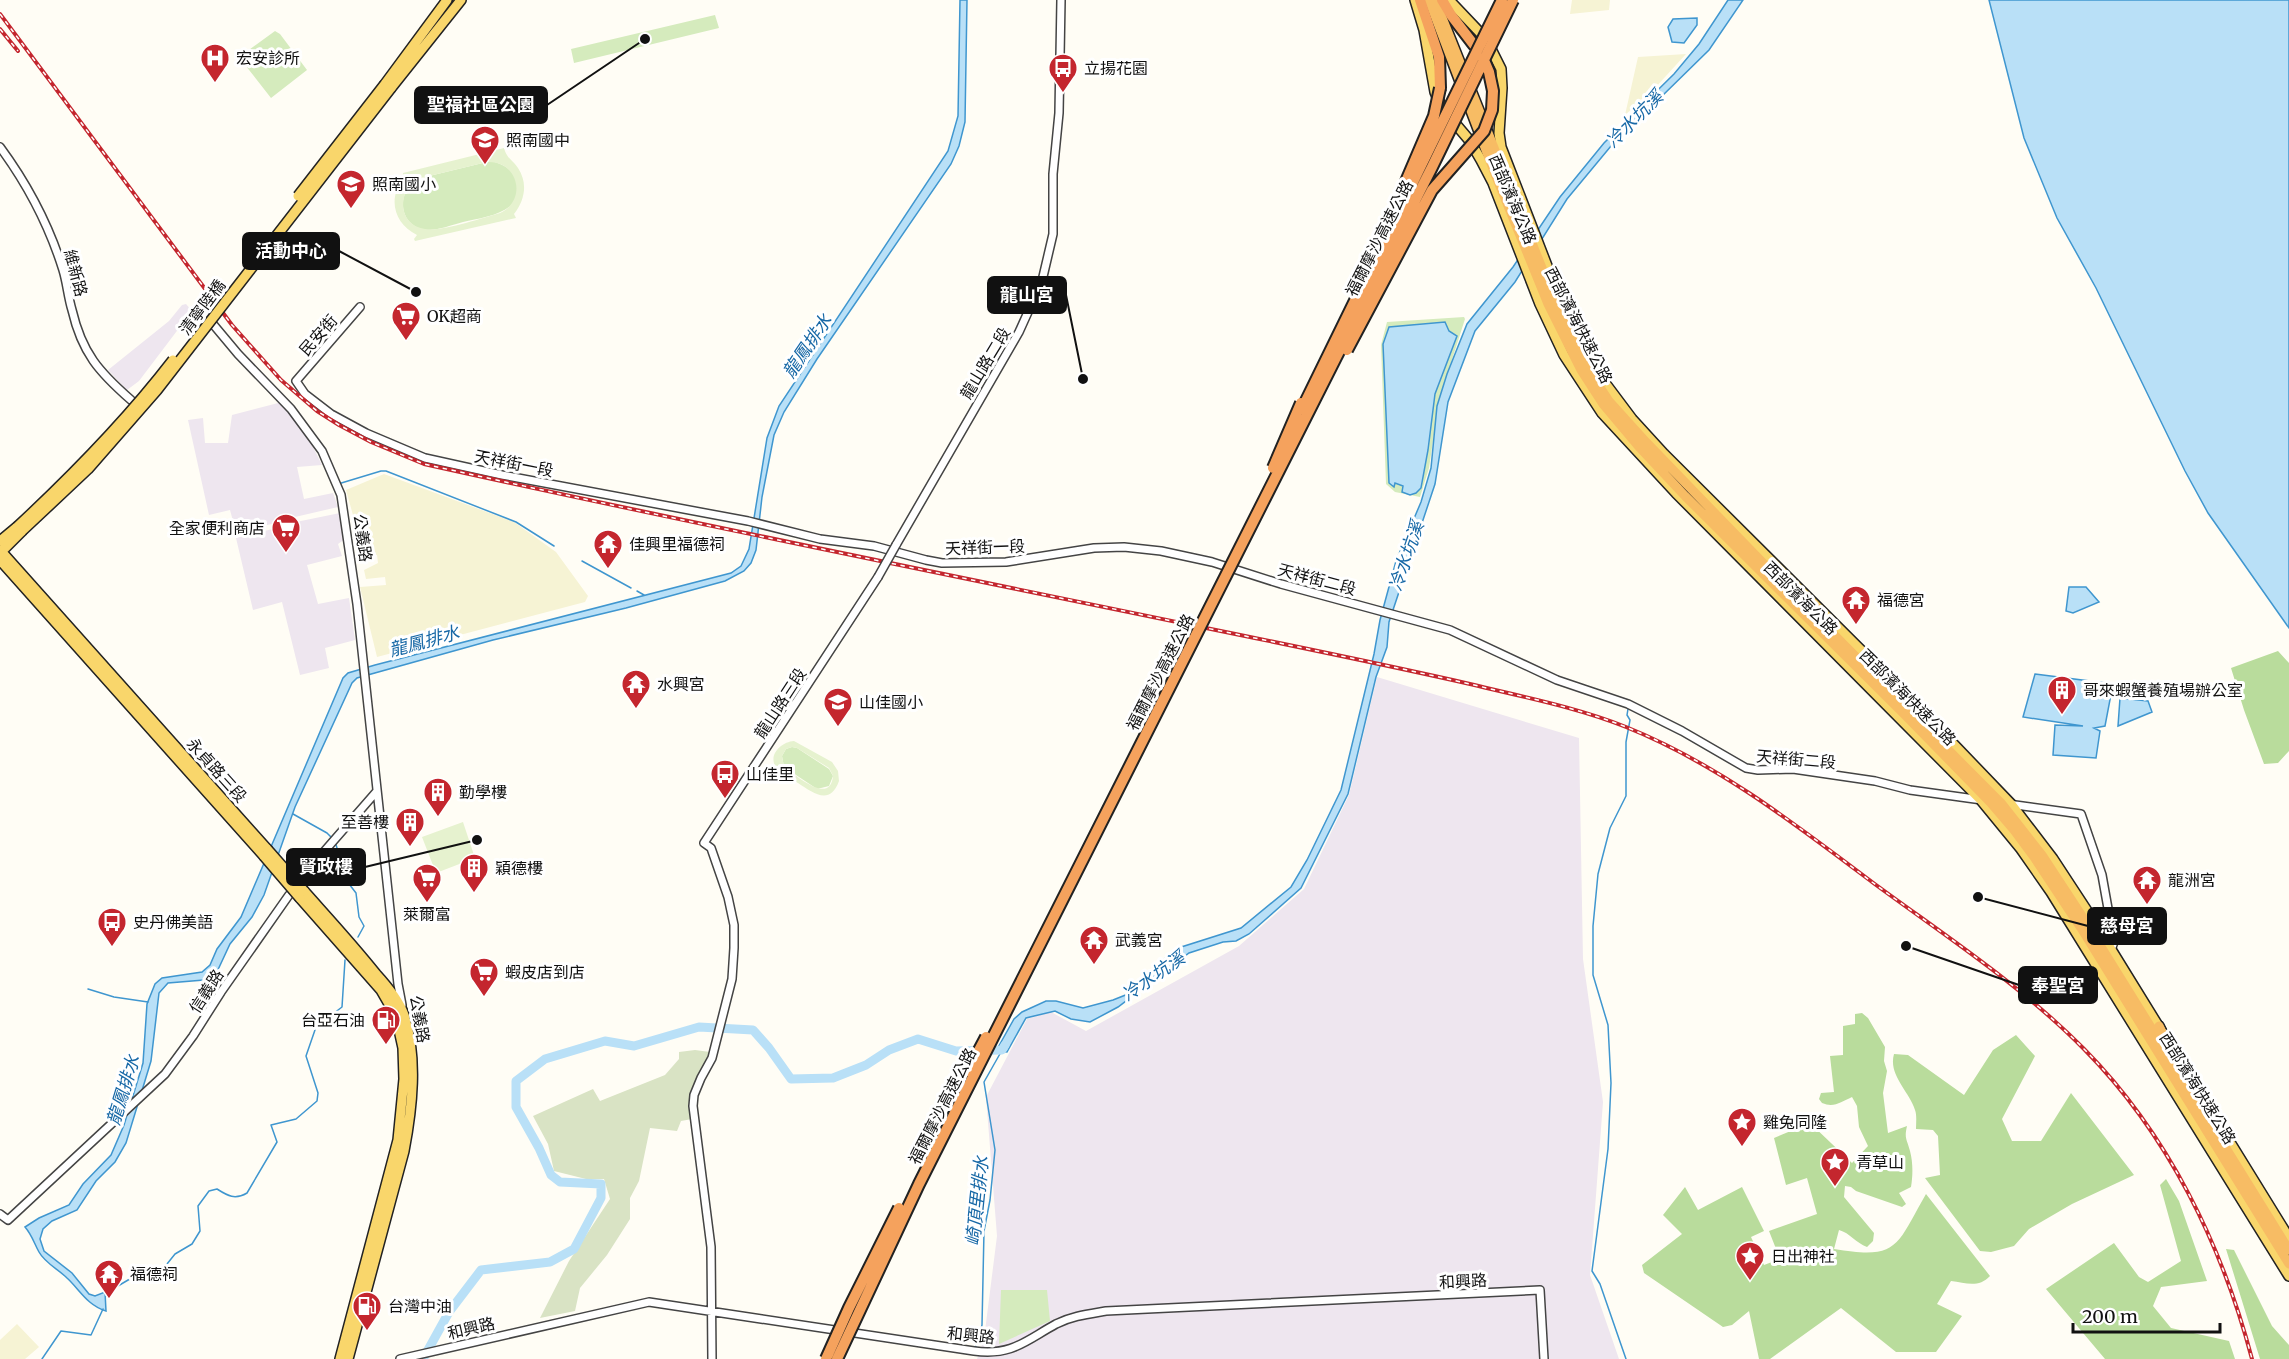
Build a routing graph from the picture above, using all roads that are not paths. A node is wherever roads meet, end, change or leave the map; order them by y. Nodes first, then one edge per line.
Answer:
1 (447, 0) edge
2 (460, 0) edge
3 (1061, 0) edge
4 (1414, 0) edge
5 (1420, 0) edge
6 (1429, 0) edge
7 (1435, 0) edge
8 (1442, 0) edge
9 (1449, 0) edge
10 (1502, 0) edge
11 (1514, 0) edge
12 (388, 86) junction
13 (0, 147) edge
14 (1528, 226) junction
15 (1520, 244) junction
16 (1539, 254) junction
17 (1531, 271) junction
18 (360, 306) dead end
19 (202, 310) dead end
20 (1329, 373) junction
21 (296, 381) joint
22 (131, 400) dead end
23 (1270, 475) junction
24 (0, 551) edge
25 (1760, 569) junction
26 (1247, 572) joint
27 (878, 577) joint
28 (1807, 597) junction
29 (1817, 636) junction
30 (1855, 653) junction
31 (378, 791) junction
32 (1980, 799) junction
33 (1990, 802) junction
34 (2007, 804) junction
35 (301, 878) dead end
36 (289, 895) dead end
37 (2111, 950) junction
38 (400, 1015) junction
39 (2159, 1026) junction
40 (2179, 1071) junction
41 (383, 1211) junction
42 (0, 1214) edge
43 (2289, 1238) edge
44 (2289, 1250) edge
45 (2286, 1264) edge
46 (2289, 1276) edge
47 (711, 1311) junction
48 (340, 1359) edge
49 (348, 1359) edge
50 (400, 1359) edge
51 (712, 1359) edge
52 (826, 1359) edge
53 (837, 1359) edge
54 (1544, 1359) edge

1 - 12 main road
2 - 12 main road
3 - 27 street, 龍山路二段, bridge
4 - 15 main road, 西部濱海公路
5 - 23 highway, bridge
6 - 15 highway, 西部濱海快速公路
7 - 14 highway, 西部濱海快速公路
8 - 20 highway, bridge
9 - 14 main road, 西部濱海公路
10 - 23 highway, 福爾摩沙高速公路, bridge
11 - 20 highway, 福爾摩沙高速公路, bridge
12 - 24 main road, 清寧陸橋, bridge
13 - 22 street, 維新路
14 - 16 highway, 西部濱海快速公路
15 - 17 highway, 西部濱海快速公路
16 - 28 main road, 西部濱海公路
16 - 30 highway, 西部濱海快速公路
17 - 25 highway, 西部濱海快速公路
17 - 29 main road, 西部濱海公路
18 - 21 street, 民安街
19 - 31 street, 公義路
20 - 53 highway, 福爾摩沙高速公路, bridge
21 - 26 street, 天祥街一段
23 - 52 highway, 福爾摩沙高速公路, bridge
24 - 38 main road, 永貞路三段, bridge
25 - 29 highway
25 - 33 highway, 西部濱海快速公路
26 - 32 street, 天祥街二段
27 - 47 street, 龍山路三段
28 - 30 highway
28 - 34 main road, 西部濱海公路
29 - 32 main road, 西部濱海公路
30 - 34 highway, 西部濱海快速公路
31 - 35 street
31 - 38 street, 公義路
32 - 33 street, 天祥街二段
32 - 45 main road, 西部濱海公路
33 - 34 street, 天祥街二段
33 - 45 highway, 西部濱海快速公路
34 - 37 main road, 西部濱海公路
34 - 37 street, 天祥街二段
34 - 40 highway, 西部濱海快速公路
36 - 42 street, 信義路
37 - 39 main road, 西部濱海公路
38 - 41 main road, 公義路
39 - 40 highway
39 - 43 main road, 西部濱海公路
40 - 44 highway, 西部濱海快速公路
41 - 48 main road, 公義路
41 - 49 main road, 公義路
45 - 46 main road, 西部濱海公路
47 - 50 street, 和興路
47 - 51 street
47 - 54 street, 和興路

